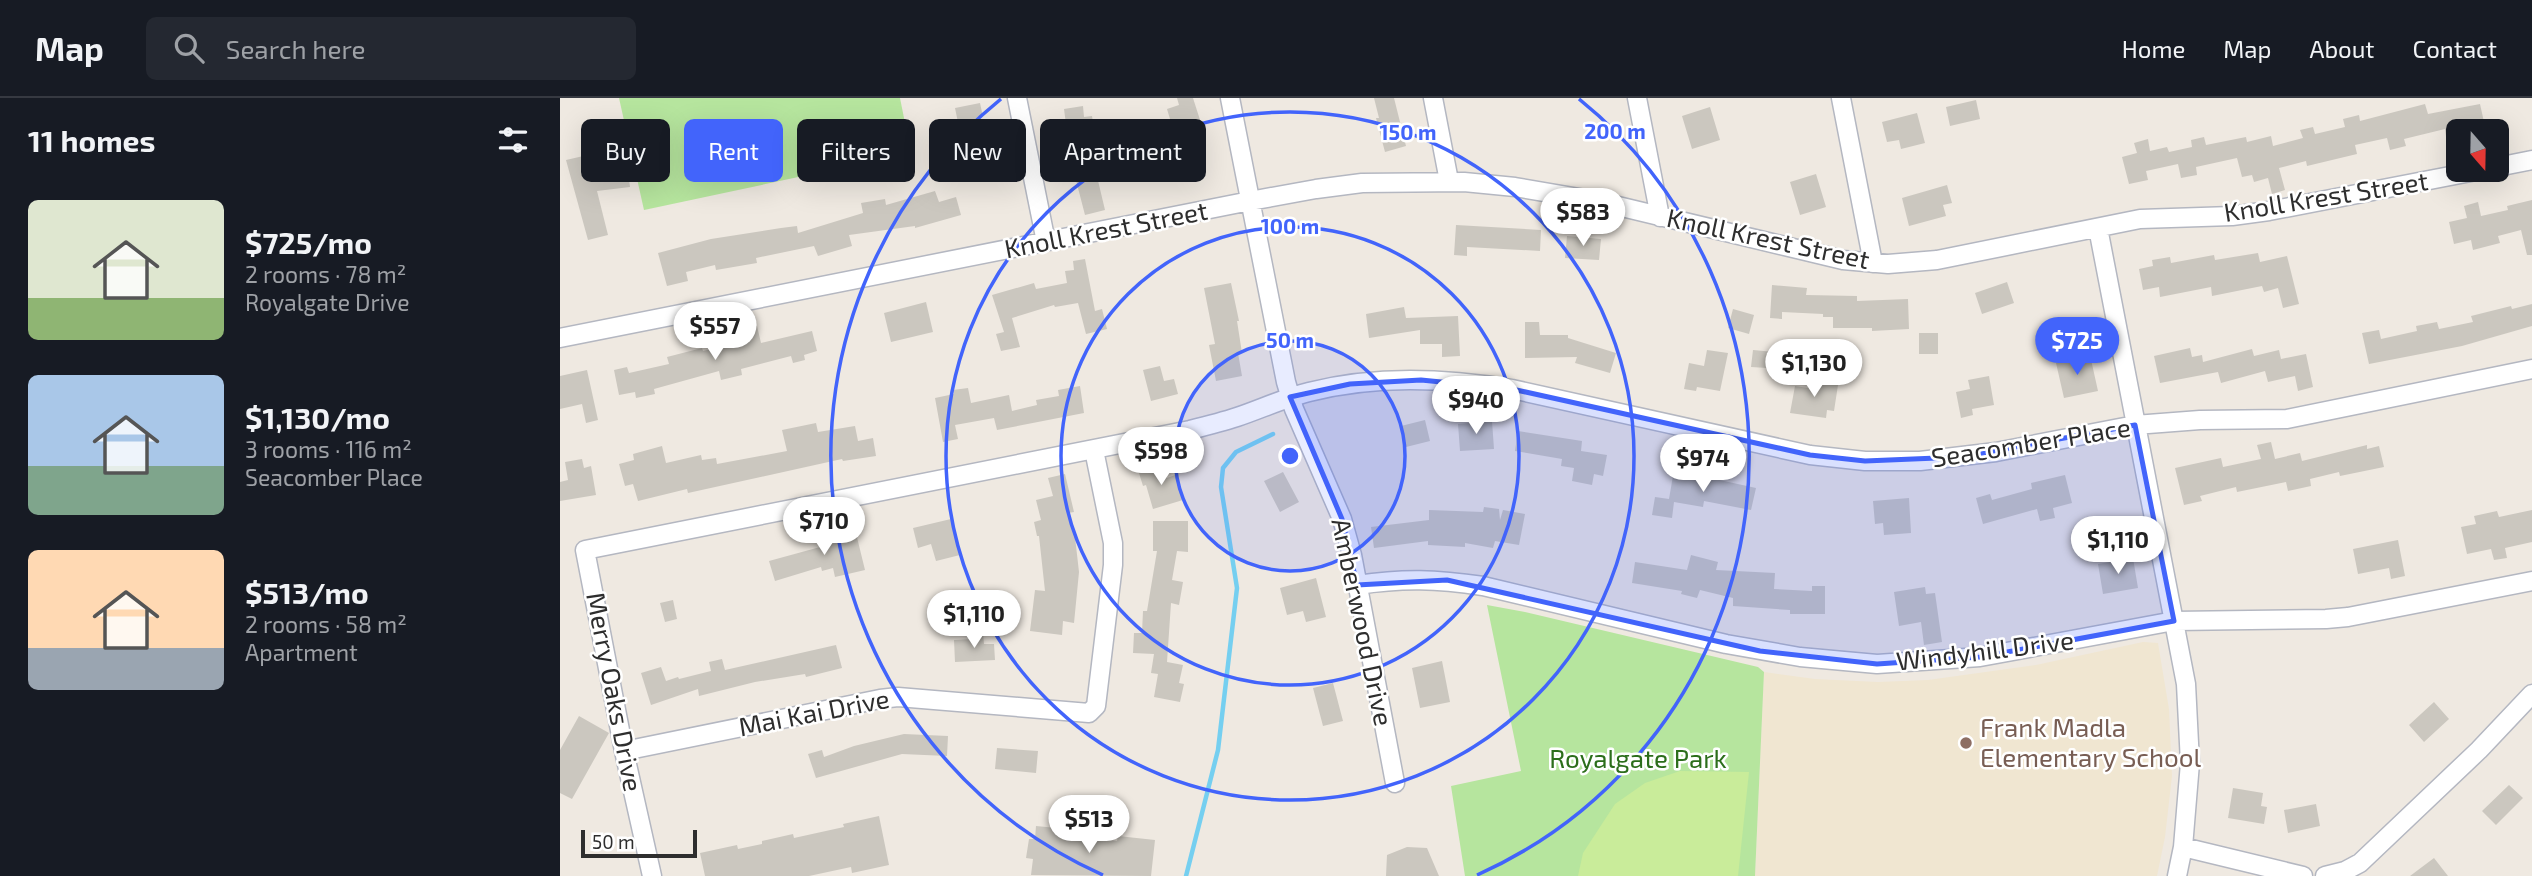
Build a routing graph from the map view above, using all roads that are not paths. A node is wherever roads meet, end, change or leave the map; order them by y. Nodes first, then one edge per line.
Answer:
1 (1017, 98) edge
2 (1230, 98) edge
3 (1433, 98) edge
4 (1637, 98) edge
5 (1841, 98) edge
6 (2532, 160) edge
7 (2510, 164) edge
8 (2446, 177) edge
9 (1449, 181) junction
10 (1250, 201) junction
11 (1660, 218) junction
12 (2098, 228) junction
13 (1046, 242) junction
14 (1873, 263) junction
15 (560, 338) edge
16 (2532, 369) edge
17 (1290, 397) junction
18 (2135, 425) junction
19 (1094, 450) junction
20 (585, 550) joint
21 (2532, 581) edge
22 (1357, 585) junction
23 (2174, 621) junction
24 (2532, 694) edge
25 (624, 751) junction
26 (1395, 783) dead end
27 (2183, 847) junction
28 (652, 876) edge
29 (2177, 876) edge
30 (2303, 876) edge
31 (2325, 876) edge

1 - 13 street
2 - 10 street, Amberwood Drive
3 - 9 street
4 - 11 street
5 - 14 street
6 - 7 street
8 - 12 street, Knoll Krest Street
9 - 10 street, Knoll Krest Street
9 - 11 street, Knoll Krest Street
10 - 13 street, Knoll Krest Street
10 - 17 street, Amberwood Drive
11 - 14 street, Knoll Krest Street
12 - 14 street, Knoll Krest Street
12 - 18 street
13 - 15 street, Knoll Krest Street
16 - 18 street, Seacomber Place
17 - 18 street, Seacomber Place
17 - 19 street, Seacomber Place
17 - 22 street, Amberwood Drive
18 - 23 street
19 - 20 street, Seacomber Place
19 - 25 street, Mai Kai Drive
20 - 25 street, Merry Oaks Drive
21 - 23 street, Windyhill Drive
22 - 23 street, Windyhill Drive
22 - 26 street, Amberwood Drive
23 - 27 street
24 - 31 street
25 - 28 street, Merry Oaks Drive
27 - 29 street
27 - 30 street

